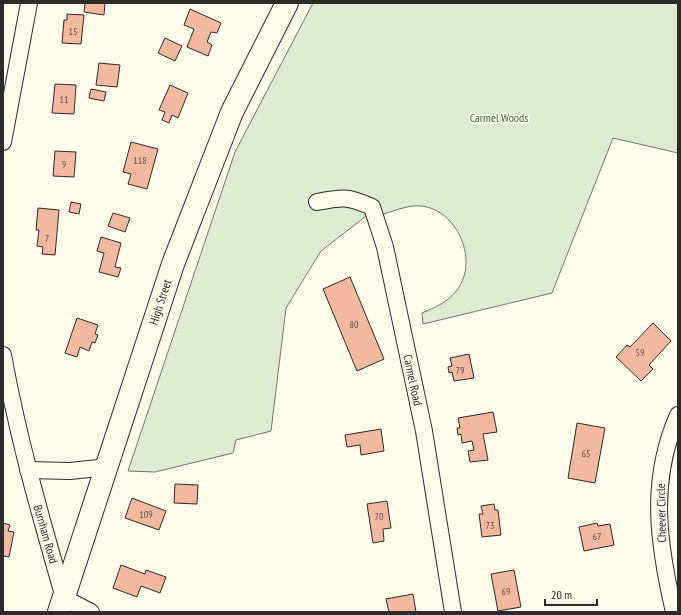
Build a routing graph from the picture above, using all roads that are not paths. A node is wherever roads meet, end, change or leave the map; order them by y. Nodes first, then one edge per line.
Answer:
1 (29, 3) edge
2 (287, 3) edge
3 (3, 142) edge
4 (317, 202) dead end
5 (3, 356) edge
6 (678, 415) edge
7 (108, 467) junction
8 (28, 470) junction
9 (62, 605) edge
10 (91, 612) edge
11 (453, 612) edge
12 (674, 612) edge

1 - 3 street
2 - 7 main road, High Street
4 - 11 street, Carmel Road
5 - 8 street, Burnham Road
6 - 12 street, Cheever Circle
7 - 8 street
7 - 9 main road, High Street
8 - 9 street, Burnham Road
9 - 10 street

